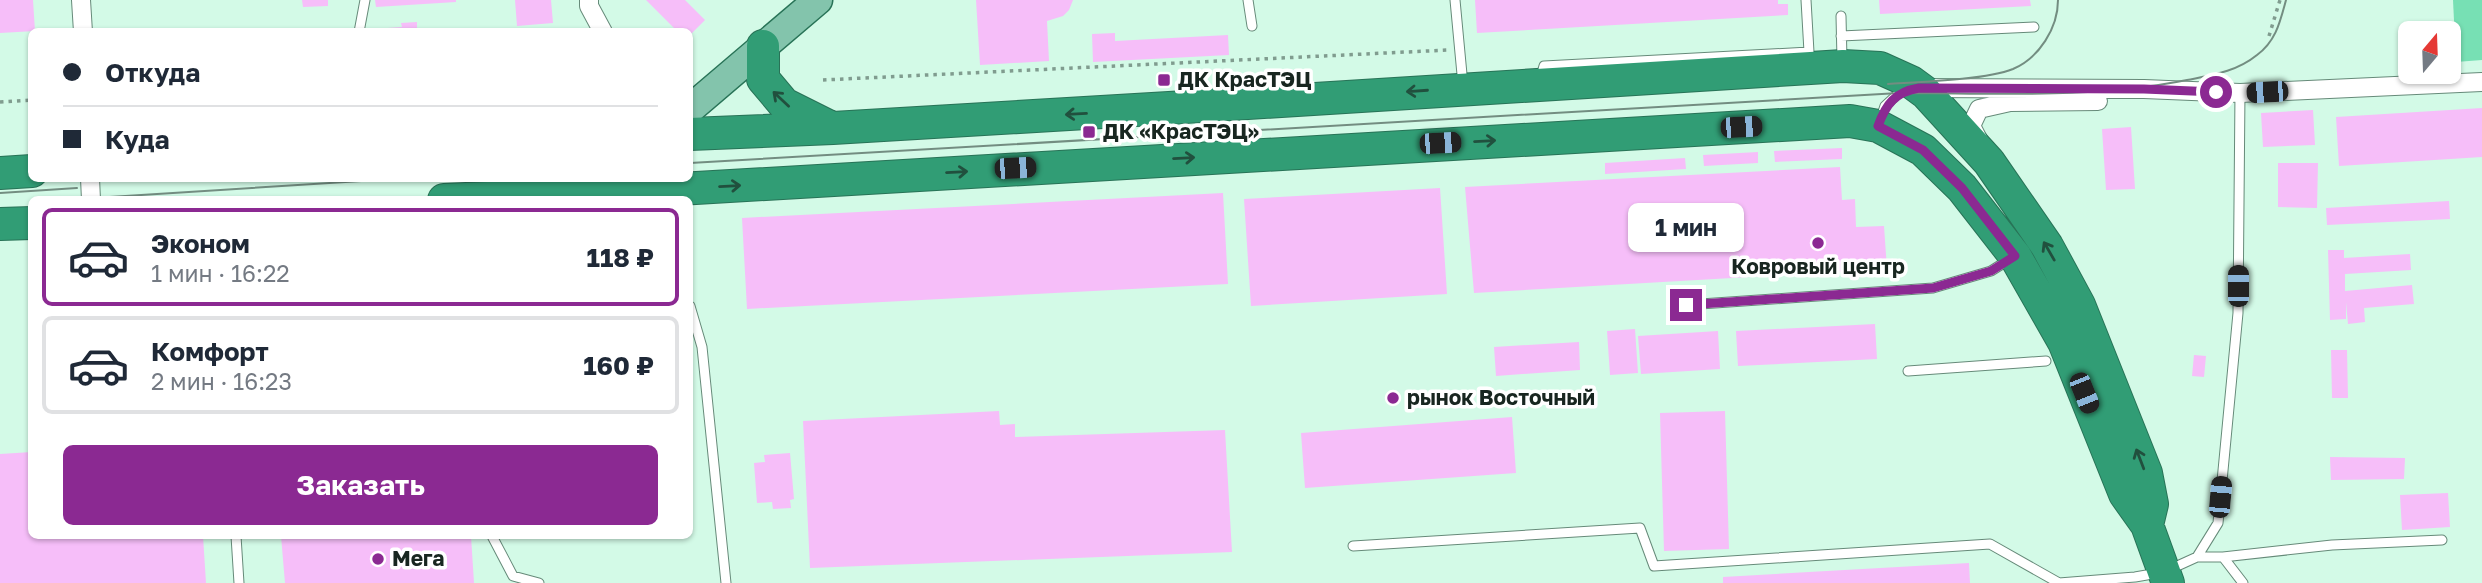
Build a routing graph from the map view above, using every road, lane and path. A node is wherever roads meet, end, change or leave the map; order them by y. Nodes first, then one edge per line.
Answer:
1 (81, 0) edge
2 (365, 0) edge
3 (818, 0) edge
4 (1248, 0) edge
5 (1455, 0) edge
6 (1806, 0) edge
7 (2280, 0) edge
8 (589, 3) edge
9 (1841, 16) dead end
10 (1252, 26) dead end
11 (2034, 27) dead end
12 (83, 28) edge
13 (360, 28) edge
14 (601, 28) edge
15 (2269, 36) dead end
16 (763, 46) junction
17 (1461, 49) junction
18 (1842, 51) junction
19 (1809, 60) junction
20 (823, 80) dead end
21 (2482, 82) edge
22 (1463, 88) junction
23 (1909, 91) junction
24 (2240, 93) junction
25 (28, 100) edge
26 (0, 102) edge
27 (693, 106) edge
28 (1878, 126) junction
29 (833, 128) junction
30 (693, 134) edge
31 (1989, 162) junction
32 (28, 171) edge
33 (0, 173) edge
34 (662, 189) edge
35 (523, 196) edge
36 (28, 223) edge
37 (0, 224) edge
38 (2015, 256) junction
39 (1686, 305) dead end
40 (693, 316) edge
41 (2046, 361) dead end
42 (1908, 371) dead end
43 (2147, 525) junction
44 (236, 539) edge
45 (494, 539) edge
46 (2442, 540) dead end
47 (1353, 546) dead end
48 (2197, 557) junction
49 (2223, 557) junction
50 (2166, 577) edge
51 (239, 583) edge
52 (539, 583) edge
53 (726, 583) edge
54 (2243, 583) edge

1 - 12 street
2 - 13 lane
3 - 16 main road
4 - 10 lane
5 - 17 lane
6 - 19 lane
7 - 15 path
8 - 14 street
9 - 18 lane
11 - 18 lane
16 - 27 main road
29 -> 16 highway
17 - 20 path
17 - 22 lane
18 - 19 highway
18 - 23 highway
19 - 22 highway
21 - 24 street
22 -> 29 highway
23 - 24 street
23 - 28 lane
23 - 31 highway
24 - 31 street
24 - 48 lane
25 - 26 path
34 -> 28 highway
28 - 38 highway
29 - 30 highway
43 -> 31 highway
32 - 33 highway
34 - 35 highway
36 - 37 highway
38 - 39 lane
38 - 43 highway
40 - 53 lane
41 - 42 lane
43 - 50 highway
44 - 51 lane
45 - 52 lane
46 - 49 lane
47 - 50 lane
48 - 49 lane
48 - 50 lane
49 - 54 lane

